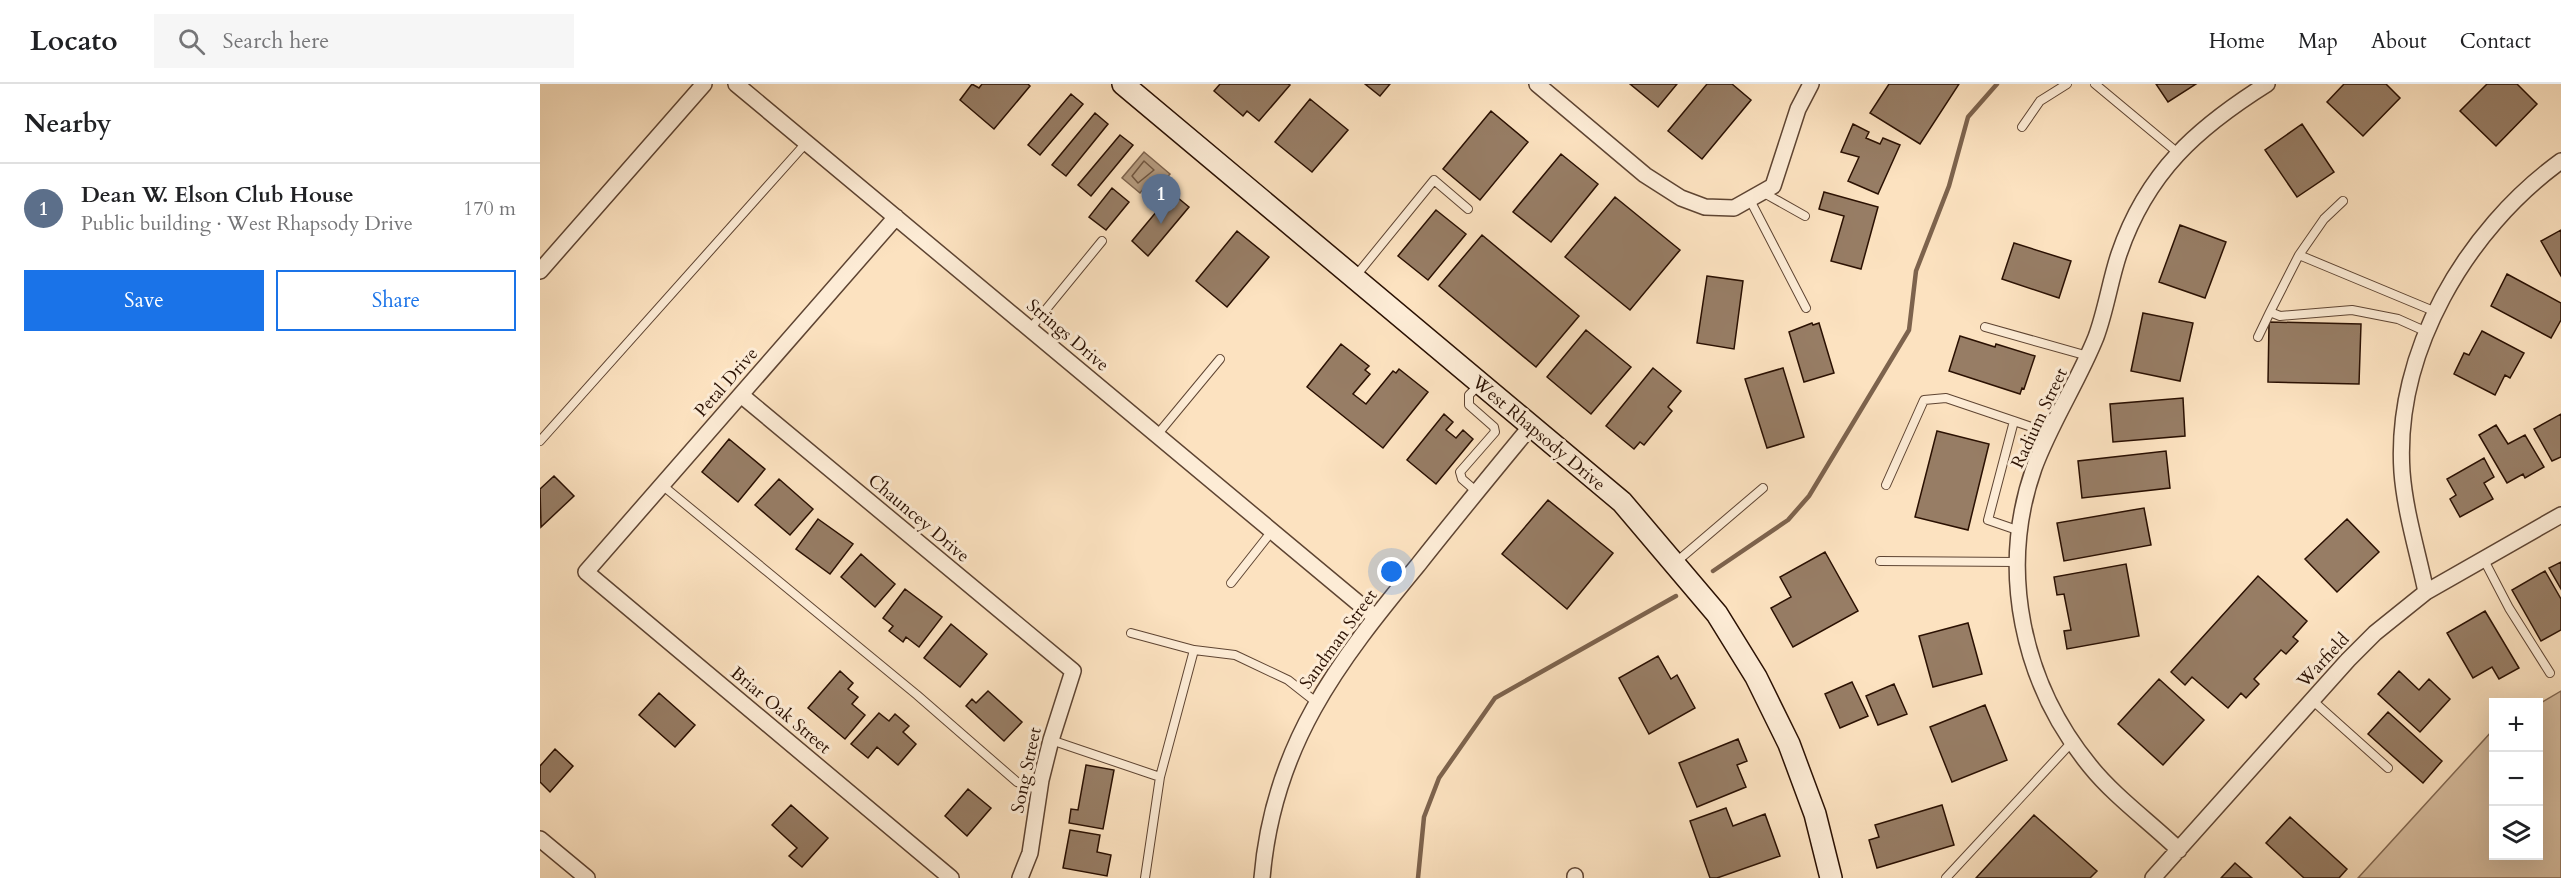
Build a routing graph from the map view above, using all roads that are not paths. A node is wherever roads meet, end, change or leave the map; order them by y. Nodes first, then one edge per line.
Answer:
1 (704, 84) edge
2 (736, 84) edge
3 (1123, 84) edge
4 (1537, 84) edge
5 (1811, 84) edge
6 (2067, 84) edge
7 (2095, 84) edge
8 (2267, 84) edge
9 (2022, 127) dead end
10 (807, 142) junction
11 (2178, 153) junction
12 (2561, 161) edge
13 (1757, 196) junction
14 (2343, 201) dead end
15 (1468, 209) dead end
16 (1805, 216) dead end
17 (896, 217) junction
18 (1102, 241) dead end
19 (2299, 255) junction
20 (540, 271) edge
21 (1354, 278) junction
22 (1806, 308) dead end
23 (2270, 312) junction
24 (2436, 312) junction
25 (1985, 327) dead end
26 (1030, 329) junction
27 (2427, 332) junction
28 (2258, 337) dead end
29 (2088, 356) junction
30 (1220, 359) dead end
31 (1480, 384) junction
32 (741, 395) junction
33 (2014, 421) junction
34 (1531, 426) junction
35 (2049, 433) junction
36 (1157, 435) junction
37 (540, 441) edge
38 (662, 485) junction
39 (1886, 485) dead end
40 (1764, 488) dead end
41 (1477, 492) junction
42 (2561, 515) edge
43 (1272, 531) junction
44 (2019, 531) junction
45 (2484, 560) junction
46 (1880, 561) dead end
47 (2017, 562) junction
48 (1674, 564) junction
49 (586, 572) joint
50 (1231, 583) dead end
51 (2427, 592) junction
52 (1375, 617) junction
53 (1131, 633) dead end
54 (1194, 650) junction
55 (1073, 671) joint
56 (2550, 673) dead end
57 (2312, 700) junction
58 (1316, 702) junction
59 (1051, 740) junction
60 (2072, 742) junction
61 (2388, 768) dead end
62 (1160, 777) junction
63 (1040, 790) junction
64 (540, 839) edge
65 (2179, 850) junction
66 (587, 878) edge
67 (951, 878) edge
68 (1020, 878) edge
69 (1145, 878) edge
70 (1262, 878) edge
71 (1831, 878) edge
72 (1946, 878) edge
73 (2153, 878) edge

1 - 20 street
2 - 10 street, Strings Drive
3 - 21 street, West Rhapsody Drive
4 - 13 street
5 - 13 street
6 - 9 lane
7 - 11 lane
8 - 11 street, Radium Street
10 - 17 street, Strings Drive
10 - 37 lane
11 - 29 street, Radium Street
12 - 24 street
13 - 16 lane
13 - 22 lane
14 - 19 lane
15 - 21 lane
17 - 26 street, Strings Drive
17 - 32 street, Petal Drive
18 - 26 lane
19 - 23 lane
19 - 24 lane
21 - 31 street, West Rhapsody Drive
23 - 27 lane
23 - 28 lane
24 - 27 street
25 - 29 lane
26 - 36 street, Strings Drive
27 - 51 street
29 - 35 street, Radium Street
30 - 36 lane
31 - 34 street, West Rhapsody Drive
31 - 41 lane
32 - 38 street, Petal Drive
32 - 55 street, Chauncey Drive
33 - 35 lane
33 - 39 lane
33 - 44 lane
34 - 41 street, Sandman Street
34 - 48 street, West Rhapsody Drive
35 - 44 street, Radium Street
36 - 43 street, Strings Drive
38 - 49 street, Petal Drive
38 - 63 lane
40 - 48 lane
41 - 52 street, Sandman Street
42 - 45 street, Warfield
43 - 50 lane
43 - 52 street, Strings Drive
44 - 47 street, Radium Street
45 - 51 street, Warfield
45 - 56 lane
46 - 47 lane
47 - 60 street, Radium Street
48 - 71 street, West Rhapsody Drive
49 - 67 street, Briar Oak Street
51 - 57 street, Warfield
52 - 58 street, Sandman Street
53 - 54 lane
54 - 58 lane
54 - 62 lane
55 - 59 street, Song Street
57 - 61 lane
57 - 65 street, Warfield
58 - 70 street, Sandman Street
59 - 62 lane
59 - 63 street, Song Street
60 - 65 street, Radium Street
60 - 72 lane
62 - 69 lane
63 - 68 street, Song Street
64 - 66 street
65 - 73 street, Warfield

